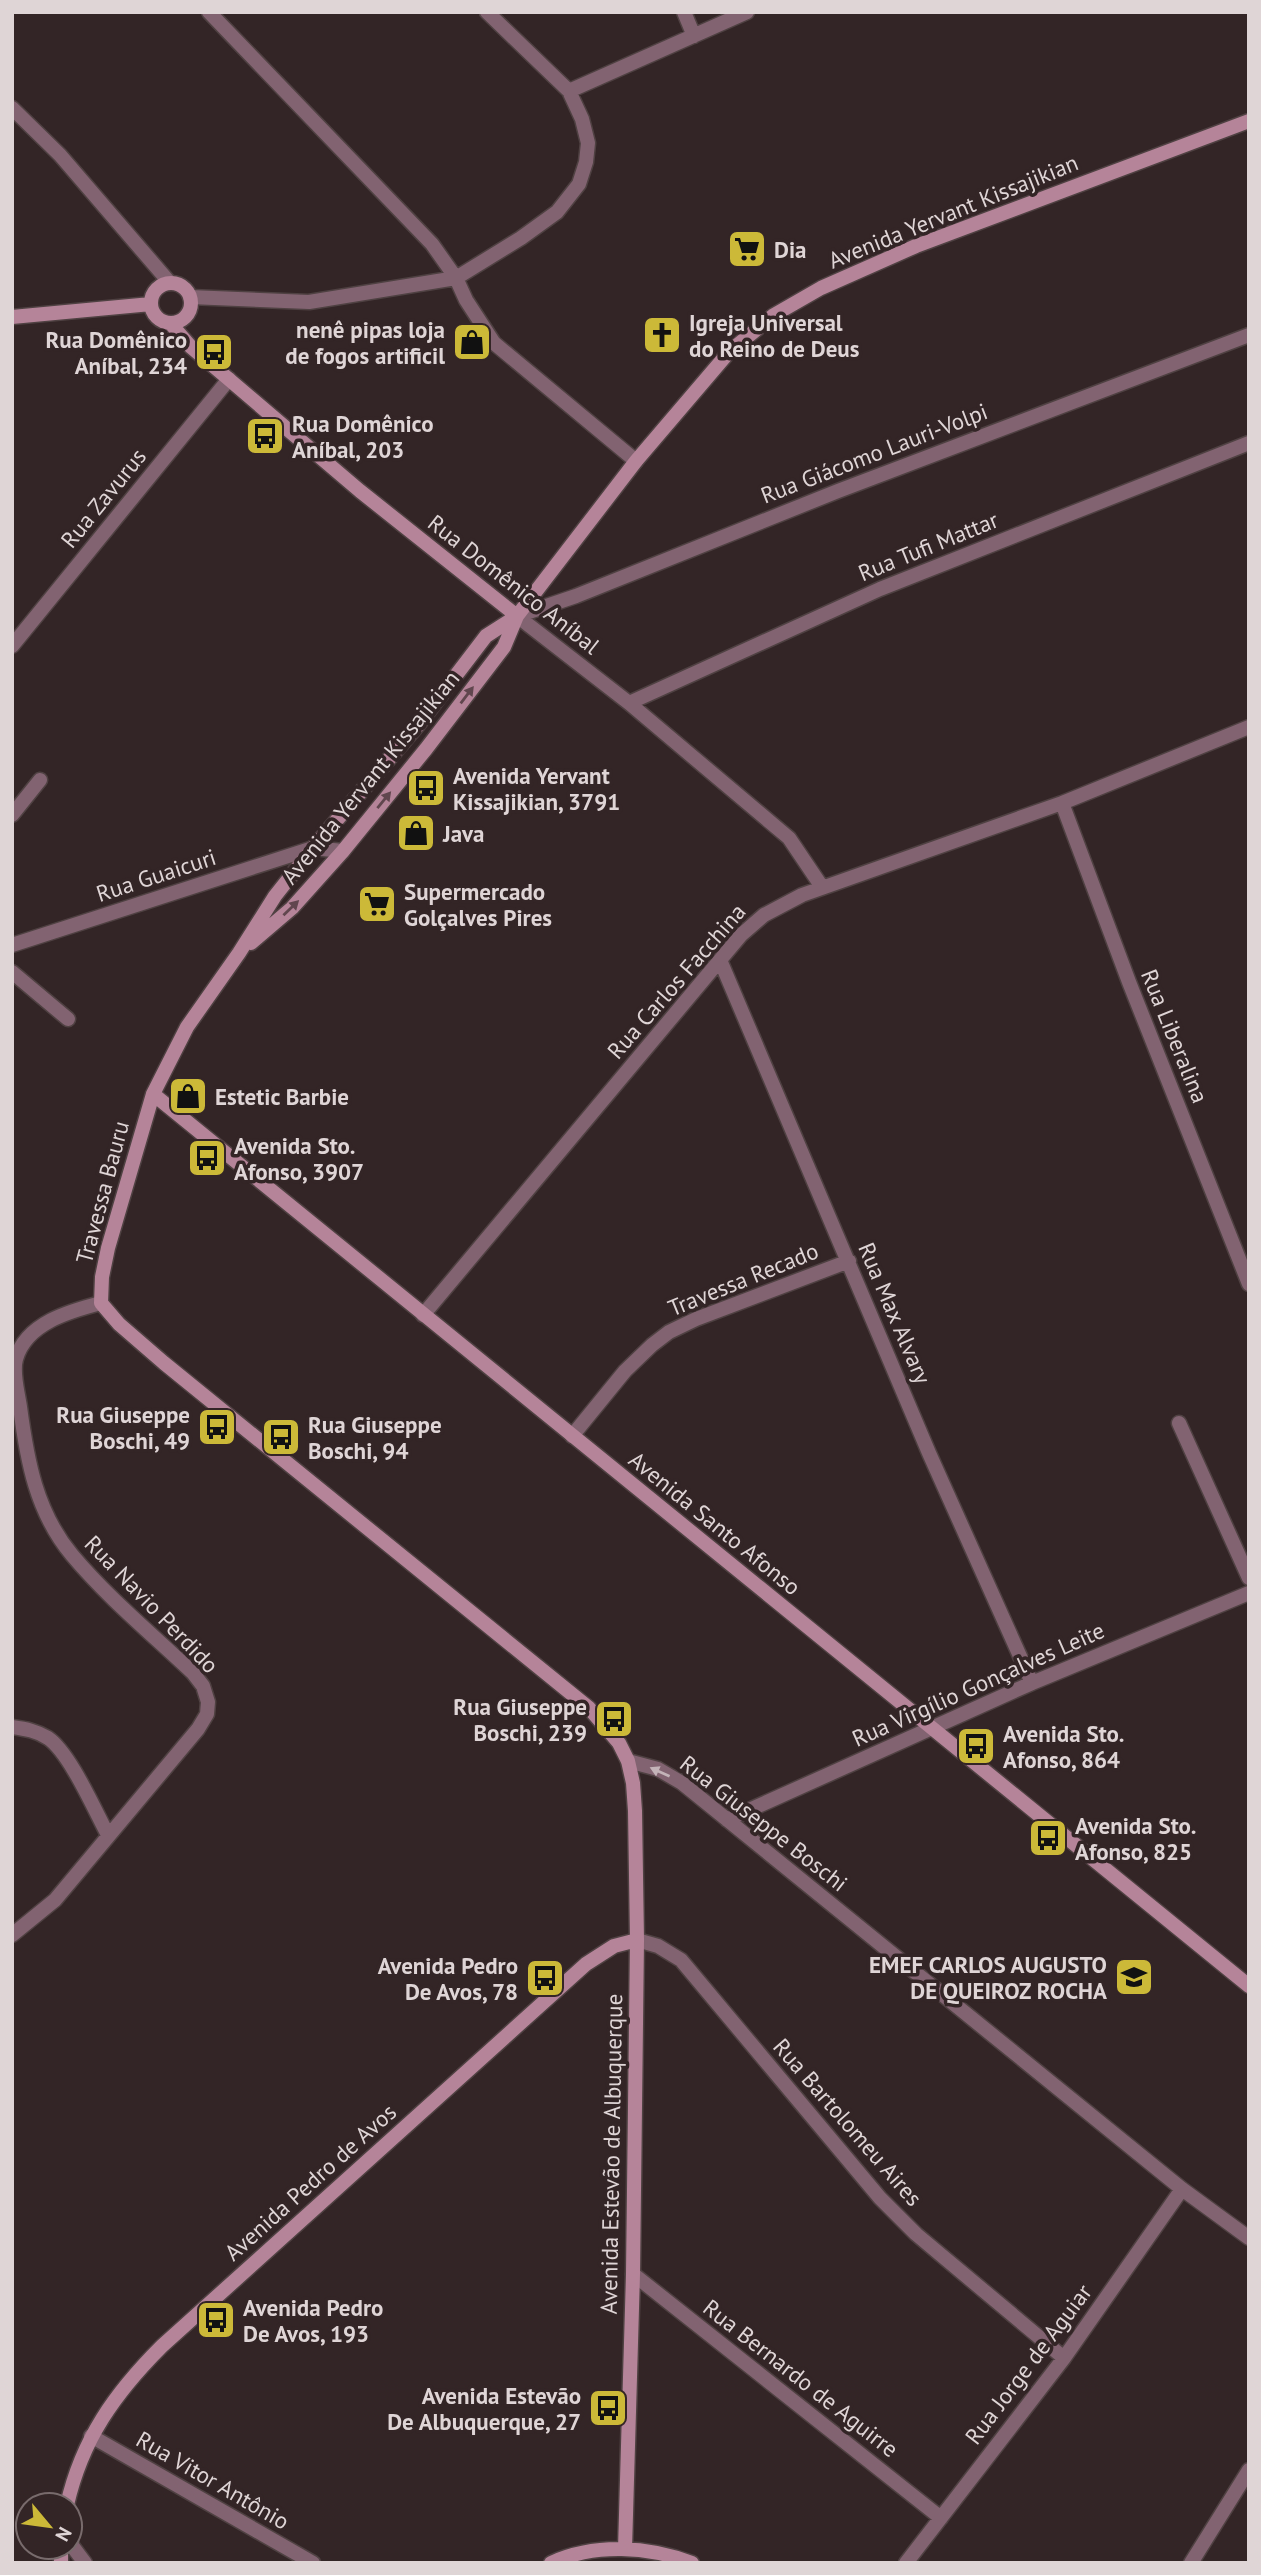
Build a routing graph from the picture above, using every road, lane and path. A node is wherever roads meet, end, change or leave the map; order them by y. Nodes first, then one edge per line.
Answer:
1 (209, 12) edge
2 (487, 12) edge
3 (684, 12) edge
4 (747, 12) edge
5 (694, 36) junction
6 (569, 90) junction
7 (12, 108) edge
8 (1249, 121) edge
9 (456, 278) junction
10 (170, 283) junction
11 (190, 297) junction
12 (151, 304) junction
13 (12, 317) edge
14 (171, 324) junction
15 (1249, 335) edge
16 (229, 379) junction
17 (1248, 445) edge
18 (636, 461) junction
19 (517, 616) junction
20 (12, 646) edge
21 (629, 703) junction
22 (1249, 727) edge
23 (40, 780) dead end
24 (1062, 803) junction
25 (12, 815) edge
26 (313, 848) junction
27 (343, 851) junction
28 (822, 887) junction
29 (12, 945) edge
30 (239, 953) junction
31 (720, 960) junction
32 (12, 972) edge
33 (68, 1019) dead end
34 (152, 1094) junction
35 (849, 1261) junction
36 (1249, 1284) edge
37 (101, 1303) junction
38 (423, 1315) junction
39 (1179, 1423) dead end
40 (572, 1436) junction
41 (1249, 1578) edge
42 (1249, 1593) edge
43 (1032, 1683) junction
44 (12, 1727) edge
45 (933, 1728) junction
46 (628, 1761) junction
47 (727, 1820) junction
48 (108, 1835) junction
49 (12, 1935) edge
50 (637, 1940) junction
51 (1249, 1986) edge
52 (1182, 2189) junction
53 (1249, 2238) edge
54 (633, 2274) junction
55 (1064, 2358) junction
56 (91, 2436) junction
57 (1249, 2470) edge
58 (70, 2491) edge
59 (941, 2518) junction
60 (625, 2549) junction
61 (313, 2563) edge
62 (551, 2563) edge
63 (692, 2563) edge
64 (906, 2563) edge
65 (1191, 2563) edge

1 - 9 street
2 - 6 street
3 - 5 street
4 - 5 street
5 - 6 street
6 - 9 street
7 - 10 street
8 - 18 main road, Avenida Yervant Kissajikian
9 - 11 street
9 - 18 street
10 - 11 main road
10 - 12 main road
11 - 14 main road
12 - 13 main road
12 - 14 main road
14 - 16 main road, Rua Domênico Aníbal
15 - 19 street, Rua Giácomo Lauri-Volpi
16 - 19 main road, Rua Domênico Aníbal
16 - 20 street, Rua Zavurus
17 - 21 street, Rua Tufi Mattar
18 - 19 main road, Avenida Yervant Kissajikian
19 - 21 street, Rua Domênico Aníbal
19 - 26 main road, Avenida Yervant Kissajikian
27 -> 19 main road, Avenida Yervant Kissajikian
21 - 28 street, Rua Domênico Aníbal
22 - 24 street, Rua Carlos Facchina
23 - 25 street
24 - 28 street, Rua Carlos Facchina
24 - 36 street, Rua Liberalina
26 - 27 street
26 - 29 street, Rua Guaicuri
26 - 30 main road, Avenida Yervant Kissajikian
30 -> 27 main road, Avenida Yervant Kissajikian
28 - 31 street, Rua Carlos Facchina
30 - 34 main road, Avenida Yervant Kissajikian
31 - 35 street, Rua Max Alvary
31 - 38 street, Rua Carlos Facchina
32 - 33 street
34 - 37 main road, Travessa Bauru
34 - 38 main road, Avenida Santo Afonso
35 - 40 street, Travessa Recado
35 - 43 street, Rua Max Alvary
37 - 46 main road
37 - 48 street, Rua Navio Perdido
38 - 40 main road, Avenida Santo Afonso
39 - 41 street
40 - 45 main road, Avenida Santo Afonso
42 - 43 street, Rua Virgílio Gonçalves Leite
43 - 45 street, Rua Virgílio Gonçalves Leite
44 - 48 street
45 - 47 street, Rua Virgílio Gonçalves Leite
45 - 51 main road, Avenida Santo Afonso
47 -> 46 street, Rua Giuseppe Boschi
46 - 50 main road, Avenida Estevão de Albuquerque
47 - 52 street, Rua Giuseppe Boschi
48 - 49 street
50 - 54 main road, Avenida Estevão de Albuquerque
50 - 55 street, Rua Bartolomeu Aires
50 - 56 main road, Avenida Pedro de Avos
52 - 53 street, Rua Giuseppe Boschi
52 - 55 street, Rua Jorge de Aguiar
54 - 59 street, Rua Bernardo de Aguirre
54 - 60 main road, Avenida Estevão de Albuquerque
55 - 59 street, Rua Jorge de Aguiar
56 - 58 main road, Avenida Pedro de Avos
56 - 61 street, Rua Vitor Antônio
57 - 65 street
59 - 64 street, Rua Jorge de Aguiar
60 - 62 main road
60 - 63 main road

